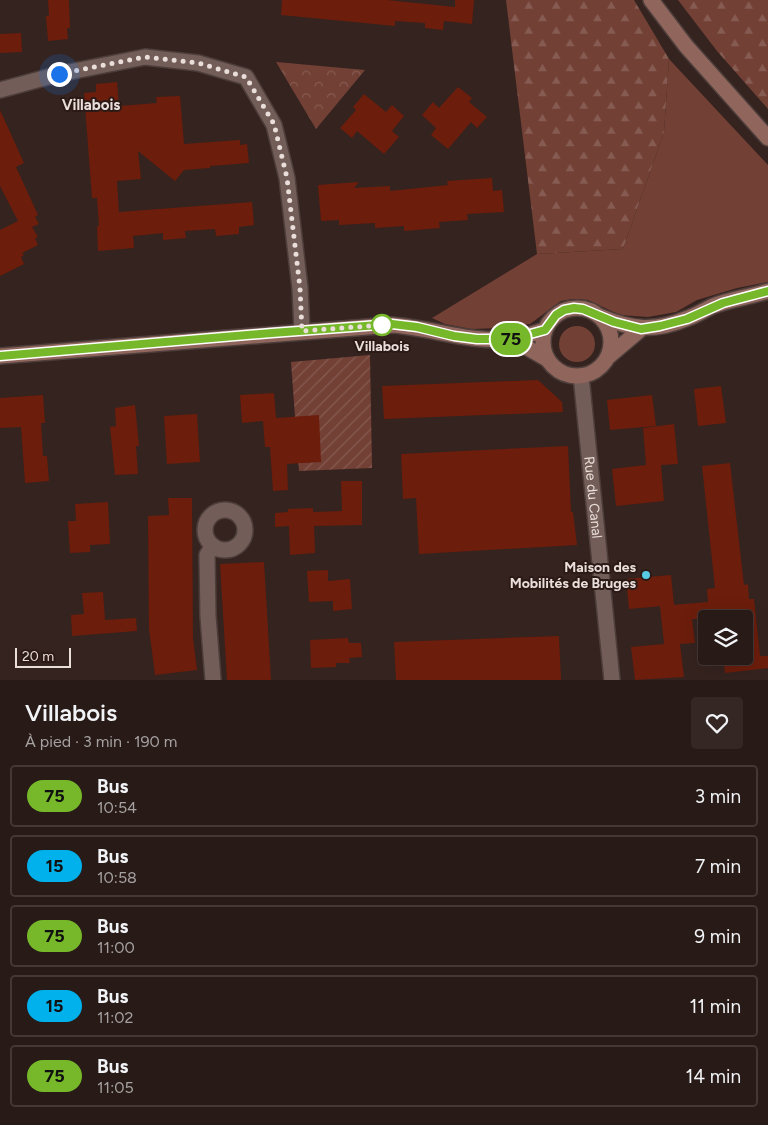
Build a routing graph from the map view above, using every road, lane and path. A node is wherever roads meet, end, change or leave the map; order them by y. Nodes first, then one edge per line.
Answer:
1 (651, 0) edge
2 (0, 90) edge
3 (768, 138) edge
4 (763, 294) edge
5 (599, 316) junction
6 (641, 329) junction
7 (545, 330) junction
8 (302, 331) junction
9 (512, 339) junction
10 (0, 356) edge
11 (608, 357) junction
12 (547, 359) junction
13 (581, 376) junction
14 (213, 546) dead end
15 (213, 680) edge
16 (612, 680) edge

1 - 3 street
2 - 8 street
4 - 6 street
5 - 6 street
5 - 7 street
5 - 11 street
6 - 11 street
7 - 9 street
7 - 12 street
8 - 9 street
8 - 10 street
9 - 12 street
11 - 13 street
12 - 13 street
13 - 16 street, Rue du Canal
14 - 15 street

